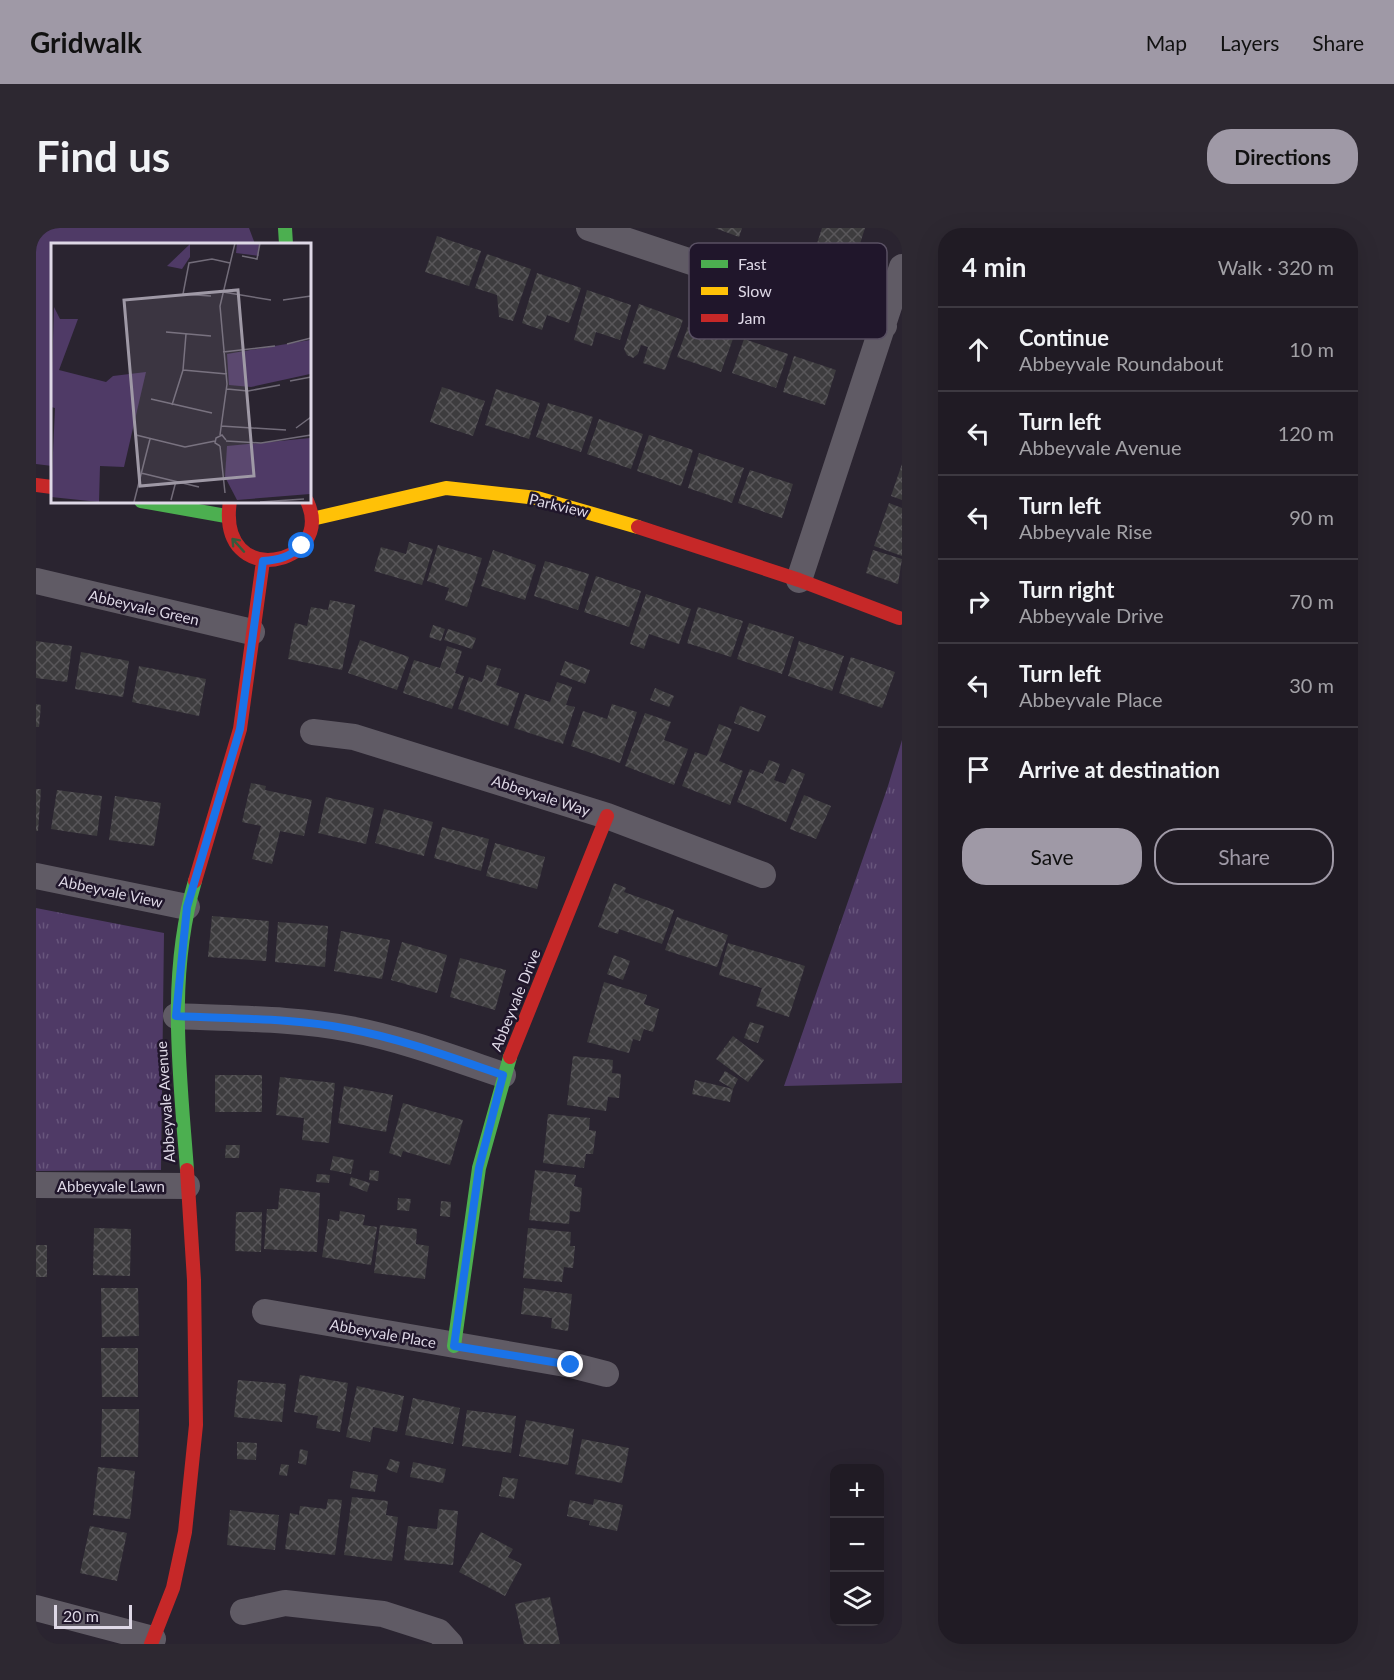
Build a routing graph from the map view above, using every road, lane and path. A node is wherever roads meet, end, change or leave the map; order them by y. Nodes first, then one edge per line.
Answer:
1 (285, 228) edge
2 (589, 228) edge
3 (632, 235) edge
4 (286, 243) edge
5 (689, 256) edge
6 (902, 267) edge
7 (887, 316) edge
8 (880, 339) edge
9 (36, 485) edge
10 (51, 487) edge
11 (147, 502) edge
12 (230, 502) edge
13 (307, 502) edge
14 (226, 516) junction
15 (312, 519) junction
16 (263, 561) junction
17 (799, 580) junction
18 (36, 581) edge
19 (899, 618) dead end
20 (252, 632) junction
21 (313, 732) dead end
22 (607, 816) junction
23 (763, 875) dead end
24 (36, 876) edge
25 (187, 907) junction
26 (176, 1016) junction
27 (503, 1075) junction
28 (36, 1185) edge
29 (187, 1186) junction
30 (265, 1312) dead end
31 (454, 1346) junction
32 (606, 1374) dead end
33 (36, 1608) edge
34 (243, 1612) dead end
35 (152, 1642) edge
36 (450, 1644) edge

1 - 4 street
2 - 3 street
3 - 5 street
6 - 7 street
8 - 17 street
9 - 10 street
11 - 14 street
12 - 14 street
13 - 15 street
16 -> 14 street
15 - 16 street
15 - 17 street, Parkview
16 - 20 street, Abbeyvale Avenue
17 - 19 street, Parkview
18 - 20 street, Abbeyvale Green
20 - 25 street, Abbeyvale Avenue
21 - 22 street, Abbeyvale Way
22 - 23 street, Abbeyvale Way
22 - 27 street, Abbeyvale Drive
24 - 25 street, Abbeyvale View
25 - 26 street, Abbeyvale Avenue
26 - 27 street
26 - 29 street, Abbeyvale Avenue
27 - 31 street, Abbeyvale Drive
28 - 29 street, Abbeyvale Lawn
29 - 35 street, Abbeyvale Avenue
30 - 31 street, Abbeyvale Place
31 - 32 street, Abbeyvale Place
33 - 35 street
34 - 36 street

